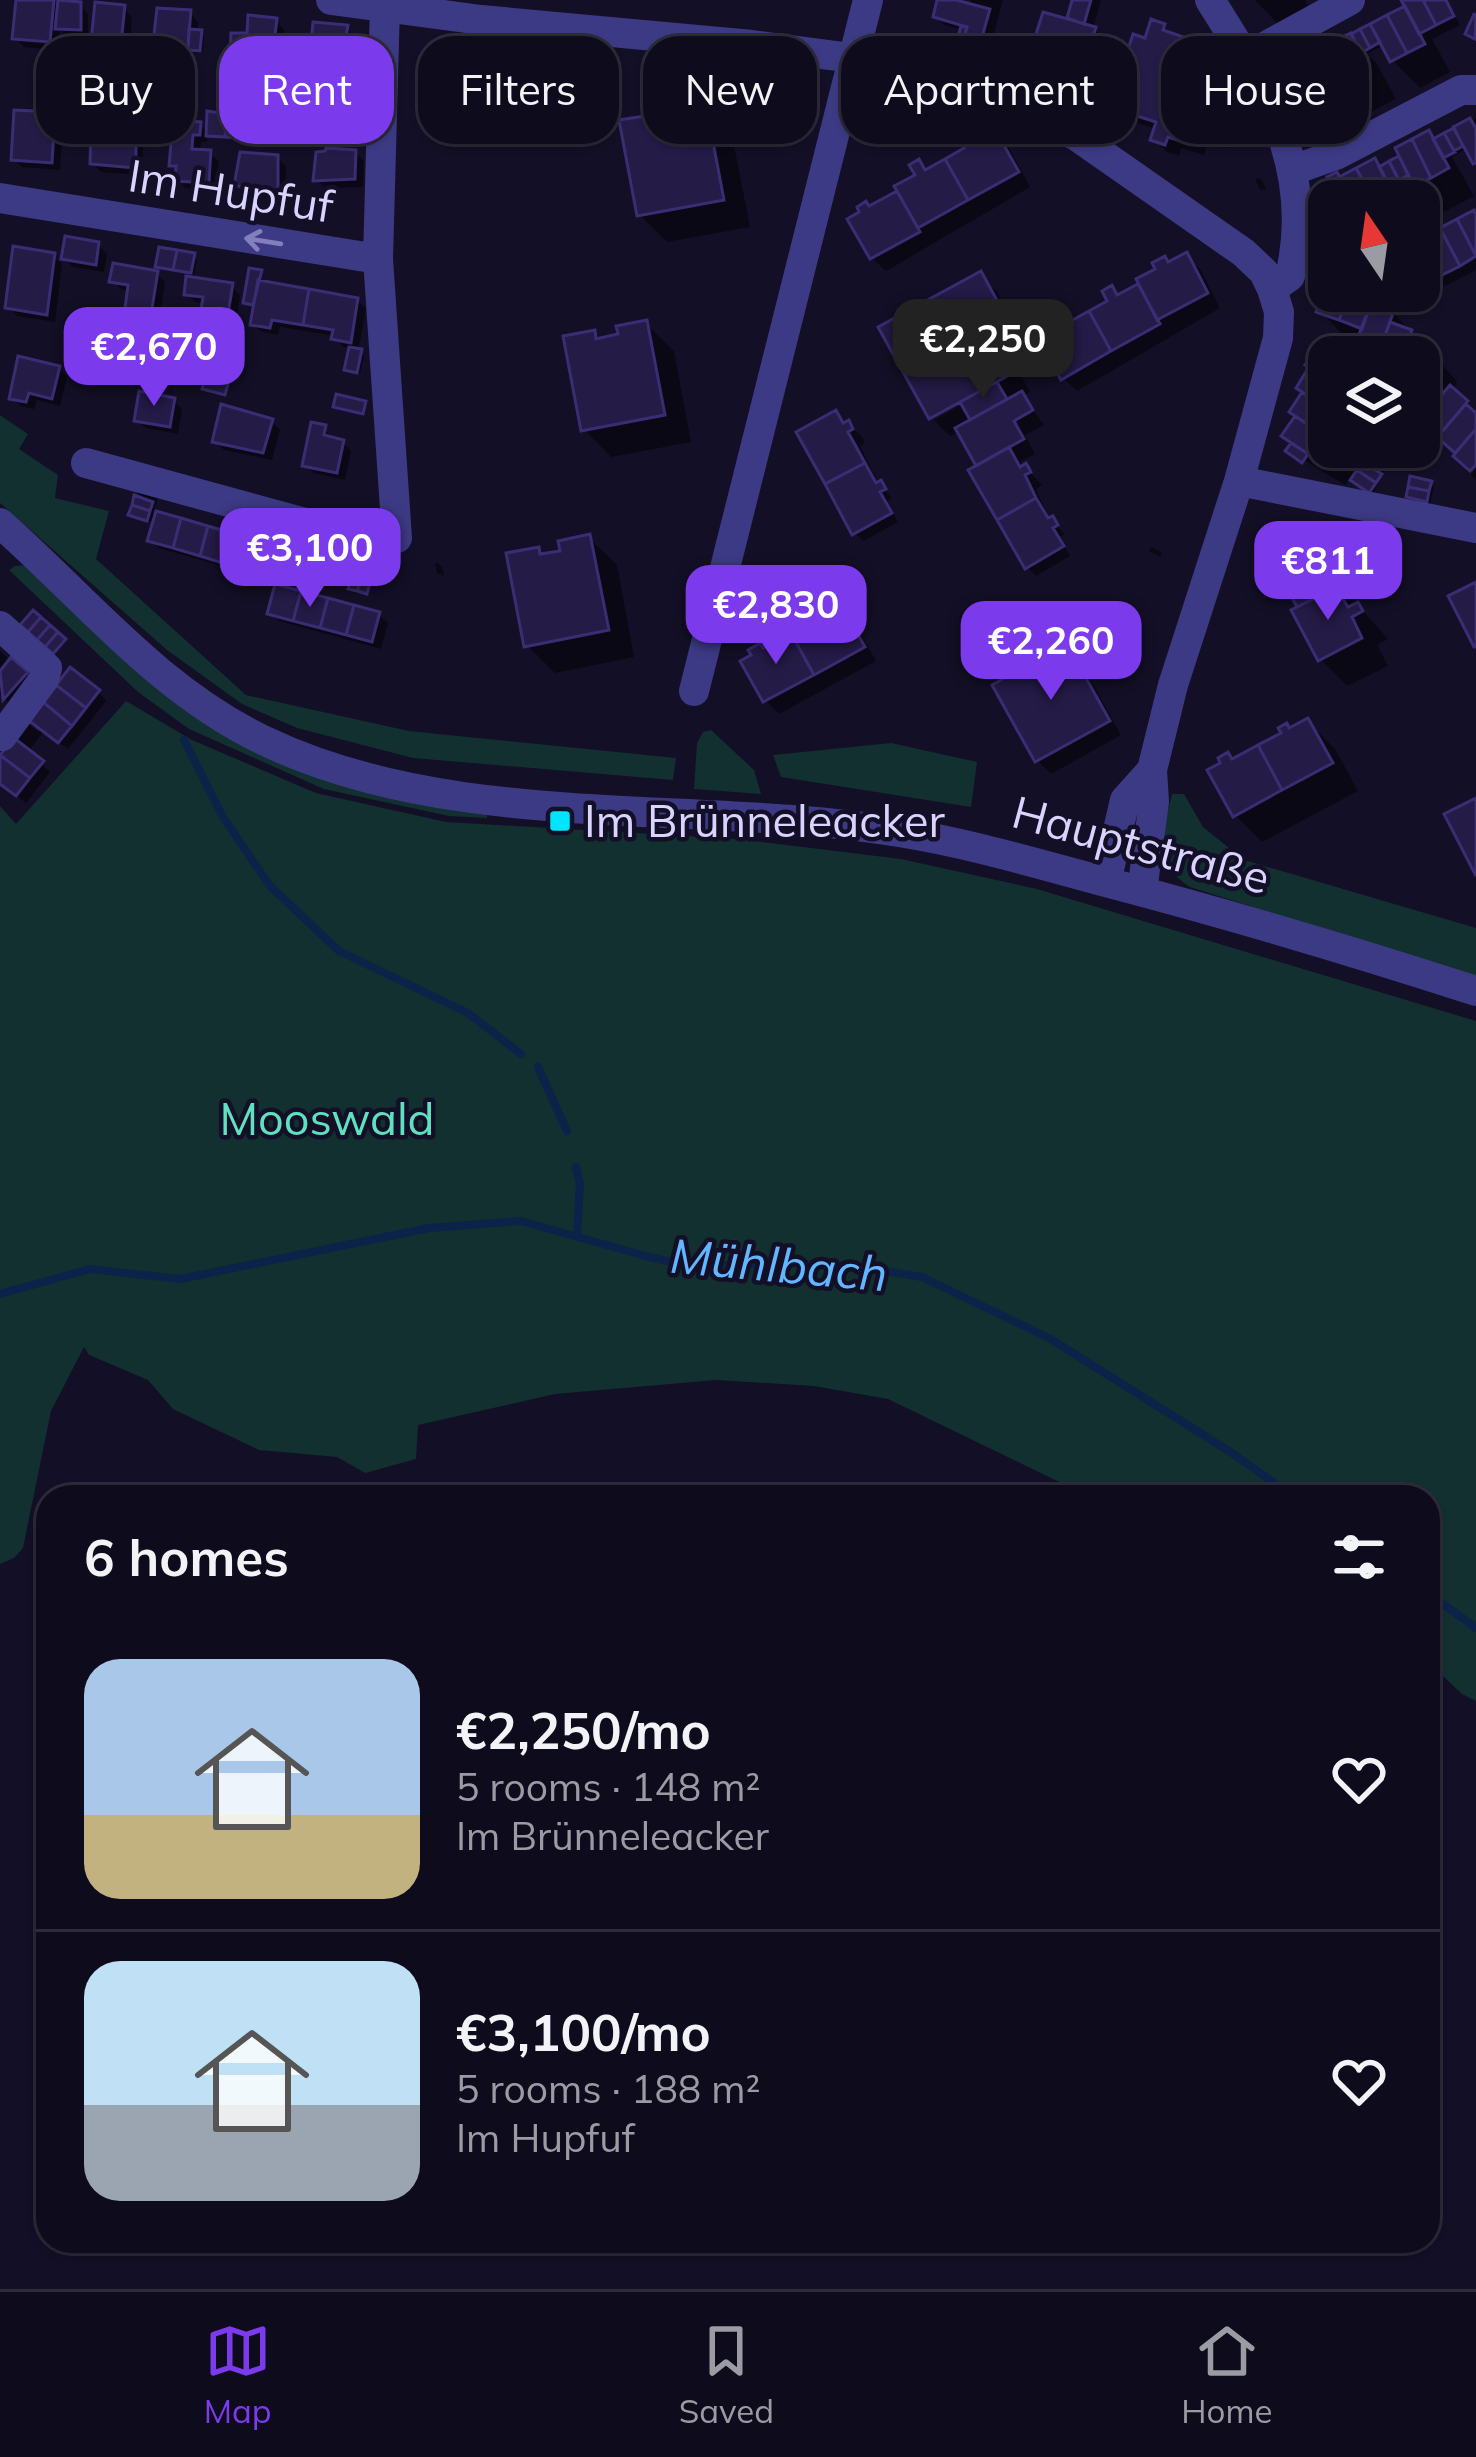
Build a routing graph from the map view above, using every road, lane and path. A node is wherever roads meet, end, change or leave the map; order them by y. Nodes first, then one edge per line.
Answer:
1 (331, 0) edge
2 (868, 0) edge
3 (1210, 0) edge
4 (1350, 0) edge
5 (385, 5) junction
6 (484, 10) edge
7 (858, 36) edge
8 (1233, 36) edge
9 (1284, 36) edge
10 (841, 57) edge
11 (1476, 90) edge
12 (841, 102) edge
13 (1089, 144) edge
14 (1285, 144) edge
15 (1293, 170) junction
16 (0, 198) edge
17 (378, 259) junction
18 (1272, 289) junction
19 (86, 464) dead end
20 (1239, 481) junction
21 (1476, 528) edge
22 (9, 531) edge
23 (0, 565) edge
24 (0, 626) edge
25 (694, 691) dead end
26 (2, 736) edge
27 (1152, 770) junction
28 (1106, 882) junction
29 (1142, 891) junction
30 (1476, 991) edge

1 - 5 street
2 - 7 street
3 - 8 street
4 - 9 street
5 - 6 street
5 - 17 street, Im Hupfuf
6 - 10 street
11 - 15 street
12 - 25 street
13 - 18 street
14 - 15 street
15 - 18 street
17 -> 16 street, Im Hupfuf
17 - 19 street, Im Hupfuf
18 - 20 street
20 - 21 street
20 - 27 street
22 - 23 street
22 - 28 street, Hauptstraße
24 - 26 street
27 - 28 street
27 - 29 street
28 - 29 street, Hauptstraße
29 - 30 street, Hauptstraße

